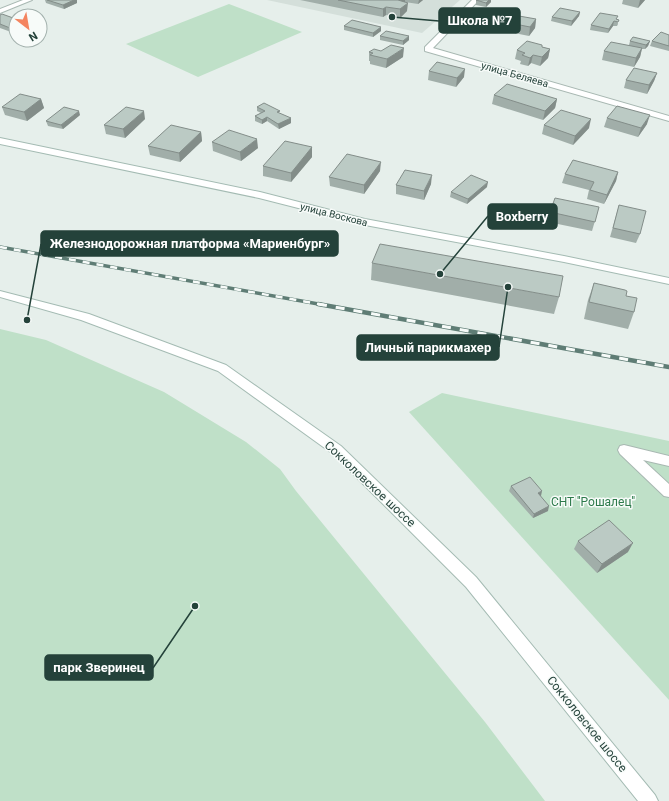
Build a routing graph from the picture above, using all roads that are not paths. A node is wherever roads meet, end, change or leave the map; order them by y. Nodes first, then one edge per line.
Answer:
1 (29, 0) edge
2 (476, 0) edge
3 (0, 11) edge
4 (669, 119) edge
5 (0, 141) edge
6 (669, 281) edge
7 (0, 294) edge
8 (669, 462) edge
9 (669, 492) edge
10 (649, 801) edge

1 - 3 street
2 - 4 street, улица Беляева
5 - 6 street, улица Воскова
7 - 10 street, Сокколовское шоссе
8 - 9 street

